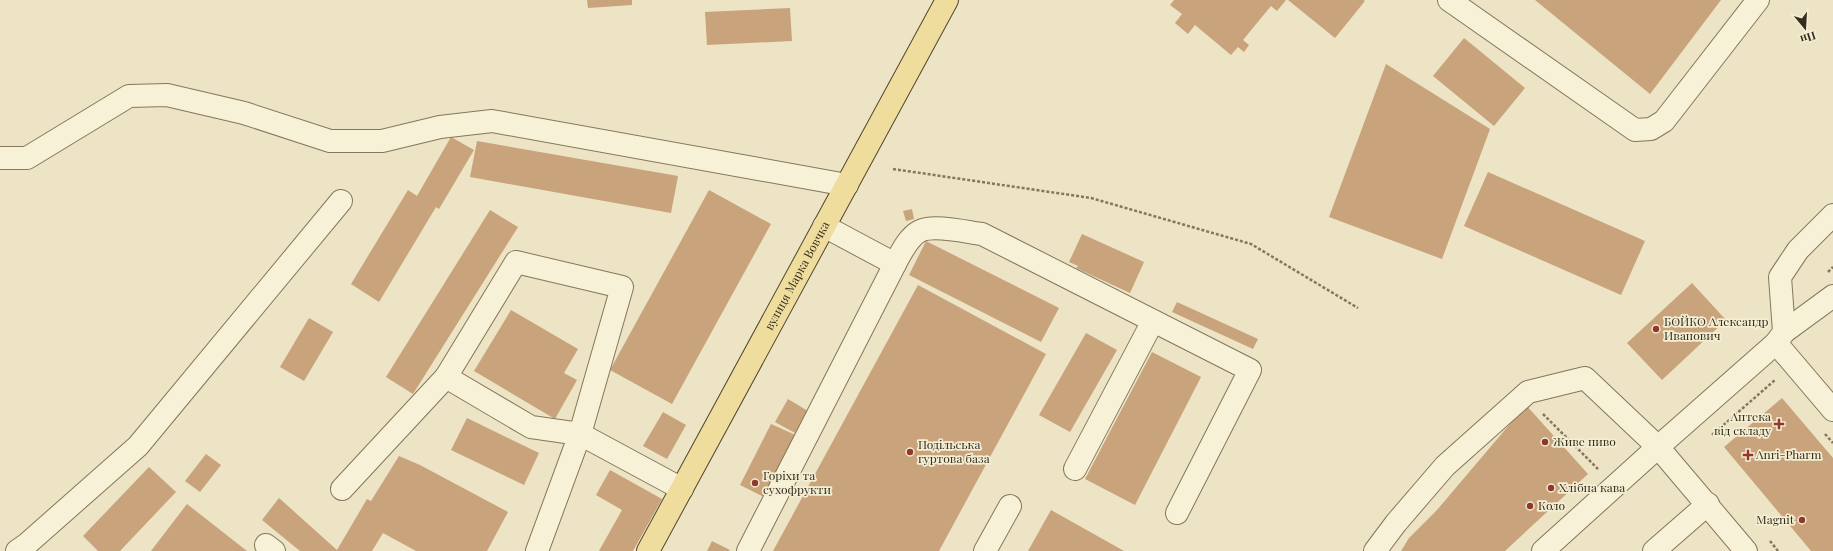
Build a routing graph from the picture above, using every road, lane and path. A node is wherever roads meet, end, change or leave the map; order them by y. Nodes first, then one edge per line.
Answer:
1 (947, 0) edge
2 (1449, 0) edge
3 (1758, 0) edge
4 (0, 158) edge
5 (893, 169) dead end
6 (847, 185) junction
7 (341, 201) dead end
8 (1833, 215) edge
9 (824, 226) junction
10 (895, 264) junction
11 (1833, 296) edge
12 (1358, 308) dead end
13 (1153, 320) junction
14 (1780, 338) junction
15 (446, 377) junction
16 (1778, 378) dead end
17 (1829, 398) edge
18 (1540, 411) dead end
19 (1823, 431) dead end
20 (580, 434) junction
21 (1706, 440) dead end
22 (1833, 443) edge
23 (1658, 447) junction
24 (1075, 469) dead end
25 (1600, 471) dead end
26 (342, 489) dead end
27 (682, 489) junction
28 (1708, 504) junction
29 (1010, 506) dead end
30 (1177, 513) dead end
31 (1768, 539) dead end
32 (18, 551) edge
33 (537, 551) edge
34 (648, 551) edge
35 (748, 551) edge
36 (985, 551) edge
37 (1375, 551) edge
38 (1543, 551) edge
39 (1654, 551) edge
40 (1746, 551) edge
41 (1778, 551) edge

1 - 6 main road, вулиця Марка Вовчка
2 - 3 street
4 - 6 street
5 - 12 path
6 - 9 main road, вулиця Марка Вовчка
7 - 32 street
8 - 14 street
9 - 10 street
9 - 27 main road, вулиця Марка Вовчка
10 - 13 street
10 - 35 street
11 - 14 street
13 - 24 street
13 - 30 street
14 - 17 street
14 - 23 street
15 - 20 street
15 - 20 street
15 - 26 street
16 - 21 path
18 - 25 path
19 - 22 path
20 - 27 street
20 - 33 street
23 - 28 street
23 - 37 street
23 - 38 street
27 - 34 main road, вулиця Марка Вовчка
28 - 39 street
28 - 40 street
29 - 36 street
31 - 41 path

